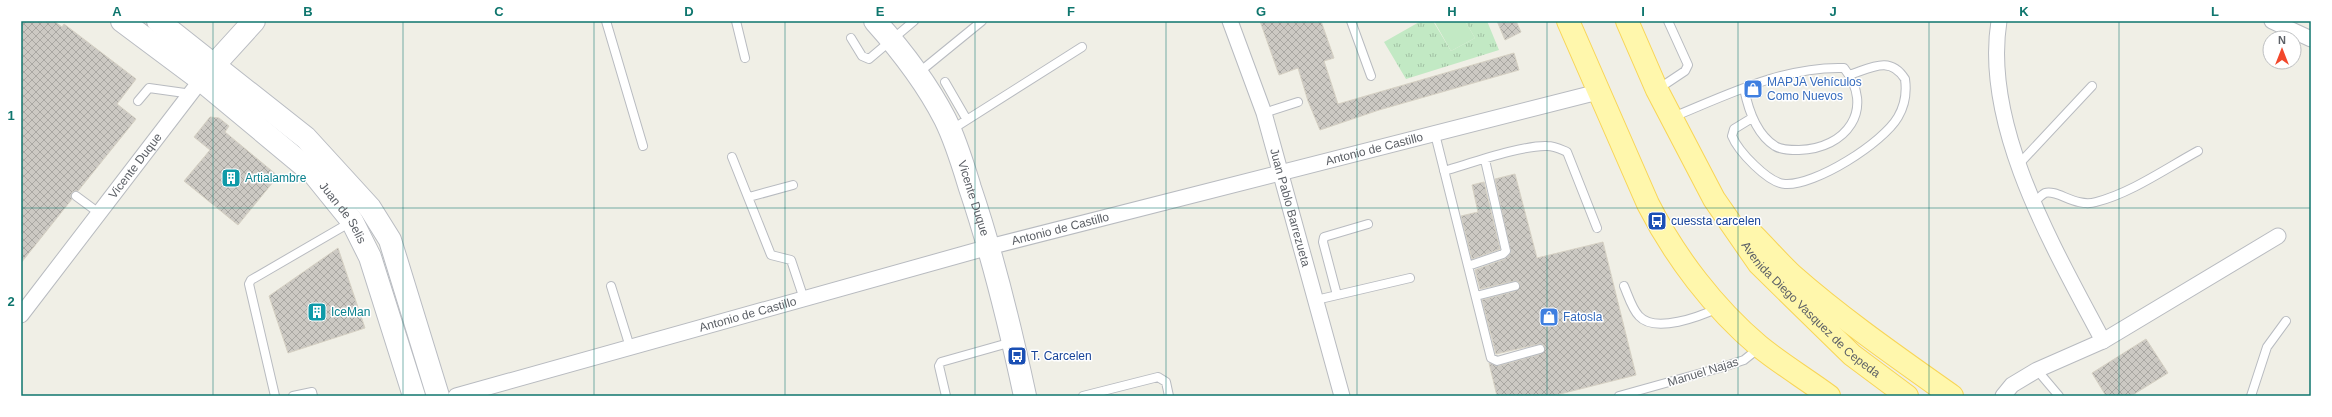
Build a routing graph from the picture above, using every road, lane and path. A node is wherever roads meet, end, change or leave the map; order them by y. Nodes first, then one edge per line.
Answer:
1 (122, 21) edge
2 (158, 21) edge
3 (254, 21) edge
4 (606, 21) edge
5 (736, 21) edge
6 (874, 21) edge
7 (914, 21) edge
8 (982, 21) edge
9 (1230, 21) edge
10 (1351, 21) edge
11 (1568, 21) edge
12 (1627, 21) edge
13 (1668, 21) edge
14 (1999, 21) edge
15 (2272, 21) edge
16 (851, 38) dead end
17 (2311, 39) edge
18 (891, 40) junction
19 (1082, 46) dead end
20 (745, 58) dead end
21 (917, 74) junction
22 (1849, 75) junction
23 (1370, 76) dead end
24 (202, 79) junction
25 (945, 82) dead end
26 (2092, 86) dead end
27 (1744, 88) junction
28 (1657, 90) junction
29 (1598, 92) junction
30 (138, 102) dead end
31 (1298, 102) dead end
32 (1264, 113) junction
33 (1672, 117) junction
34 (1752, 118) junction
35 (959, 125) junction
36 (1435, 134) junction
37 (643, 146) dead end
38 (2198, 151) dead end
39 (732, 157) dead end
40 (1485, 160) junction
41 (2019, 164) junction
42 (1444, 171) junction
43 (1282, 173) junction
44 (793, 185) dead end
45 (76, 196) dead end
46 (749, 197) junction
47 (1714, 199) junction
48 (2033, 203) junction
49 (99, 212) junction
50 (352, 221) junction
51 (1368, 224) dead end
52 (1597, 228) dead end
53 (2278, 236) dead end
54 (989, 247) junction
55 (1468, 266) junction
56 (1410, 278) dead end
57 (612, 286) dead end
58 (1515, 286) dead end
59 (1624, 286) dead end
60 (1337, 295) junction
61 (1476, 296) junction
62 (804, 299) junction
63 (1316, 300) junction
64 (1720, 307) junction
65 (21, 315) edge
66 (2286, 321) dead end
67 (2103, 341) junction
68 (1013, 342) junction
69 (1760, 347) junction
70 (630, 348) junction
71 (1540, 349) dead end
72 (2037, 370) junction
73 (1817, 392) edge
74 (1629, 395) edge
75 (275, 396) edge
76 (293, 396) edge
77 (313, 396) edge
78 (414, 396) edge
79 (438, 396) edge
80 (456, 396) edge
81 (946, 396) edge
82 (1026, 396) edge
83 (1083, 396) edge
84 (1169, 396) edge
85 (1342, 396) edge
86 (1619, 396) edge
87 (1907, 396) edge
88 (1952, 396) edge
89 (2003, 396) edge
90 (2059, 396) edge
91 (2251, 396) edge

1 - 24 main road, Juan de Selis
2 - 24 main road, Juan de Selis
3 - 24 main road, Vicente Duque
4 - 37 lane
5 - 20 lane
6 - 18 main road, Vicente Duque
7 - 18 lane
8 - 21 lane
9 - 32 street, Juan Pablo Barrezueta
10 - 23 lane
11 - 29 main road
12 - 28 main road, Avenida Diego Vasquez de Cepeda
13 - 28 lane
14 - 41 street
15 - 17 street
16 - 18 lane
18 - 21 main road, Vicente Duque
19 - 35 lane
21 - 35 main road, Vicente Duque
22 - 27 lane
22 - 34 lane
22 - 34 lane
24 - 30 lane
24 - 49 street, Vicente Duque
24 - 50 main road, Juan de Selis
24 - 79 main road, Juan de Selis
25 - 35 lane
26 - 41 lane
27 - 33 lane
27 - 34 lane
28 - 33 main road, Avenida Diego Vasquez de Cepeda
29 - 36 street, Antonio de Castillo
29 - 64 main road
31 - 32 lane
32 - 43 street, Juan Pablo Barrezueta
33 - 47 main road, Avenida Diego Vasquez de Cepeda
35 - 54 main road, Vicente Duque
36 - 42 lane
36 - 43 street, Antonio de Castillo
38 - 48 lane
39 - 46 lane
40 - 42 lane
40 - 52 lane
40 - 55 lane
41 - 48 street
42 - 55 lane
43 - 54 street, Antonio de Castillo
43 - 63 street, Juan Pablo Barrezueta
44 - 46 lane
45 - 49 lane
46 - 62 lane
47 - 87 main road, Avenida Diego Vasquez de Cepeda
47 - 88 main road
48 - 67 street
49 - 65 street, Vicente Duque
50 - 75 lane
50 - 78 main road, Juan de Selis
51 - 60 lane
53 - 67 street
54 - 62 street, Antonio de Castillo
54 - 68 main road, Vicente Duque
55 - 61 lane
56 - 60 lane
57 - 70 lane
58 - 61 lane
59 - 64 lane
60 - 63 lane
61 - 71 lane
62 - 70 street, Antonio de Castillo
63 - 85 street, Juan Pablo Barrezueta
64 - 69 main road
66 - 91 lane
67 - 72 street
68 - 81 lane
68 - 82 main road, Vicente Duque
69 - 73 main road
69 - 74 lane, Manuel Najas
70 - 80 street, Antonio de Castillo
72 - 89 street
72 - 90 lane
74 - 86 lane, Manuel Najas
76 - 77 lane
83 - 84 lane

